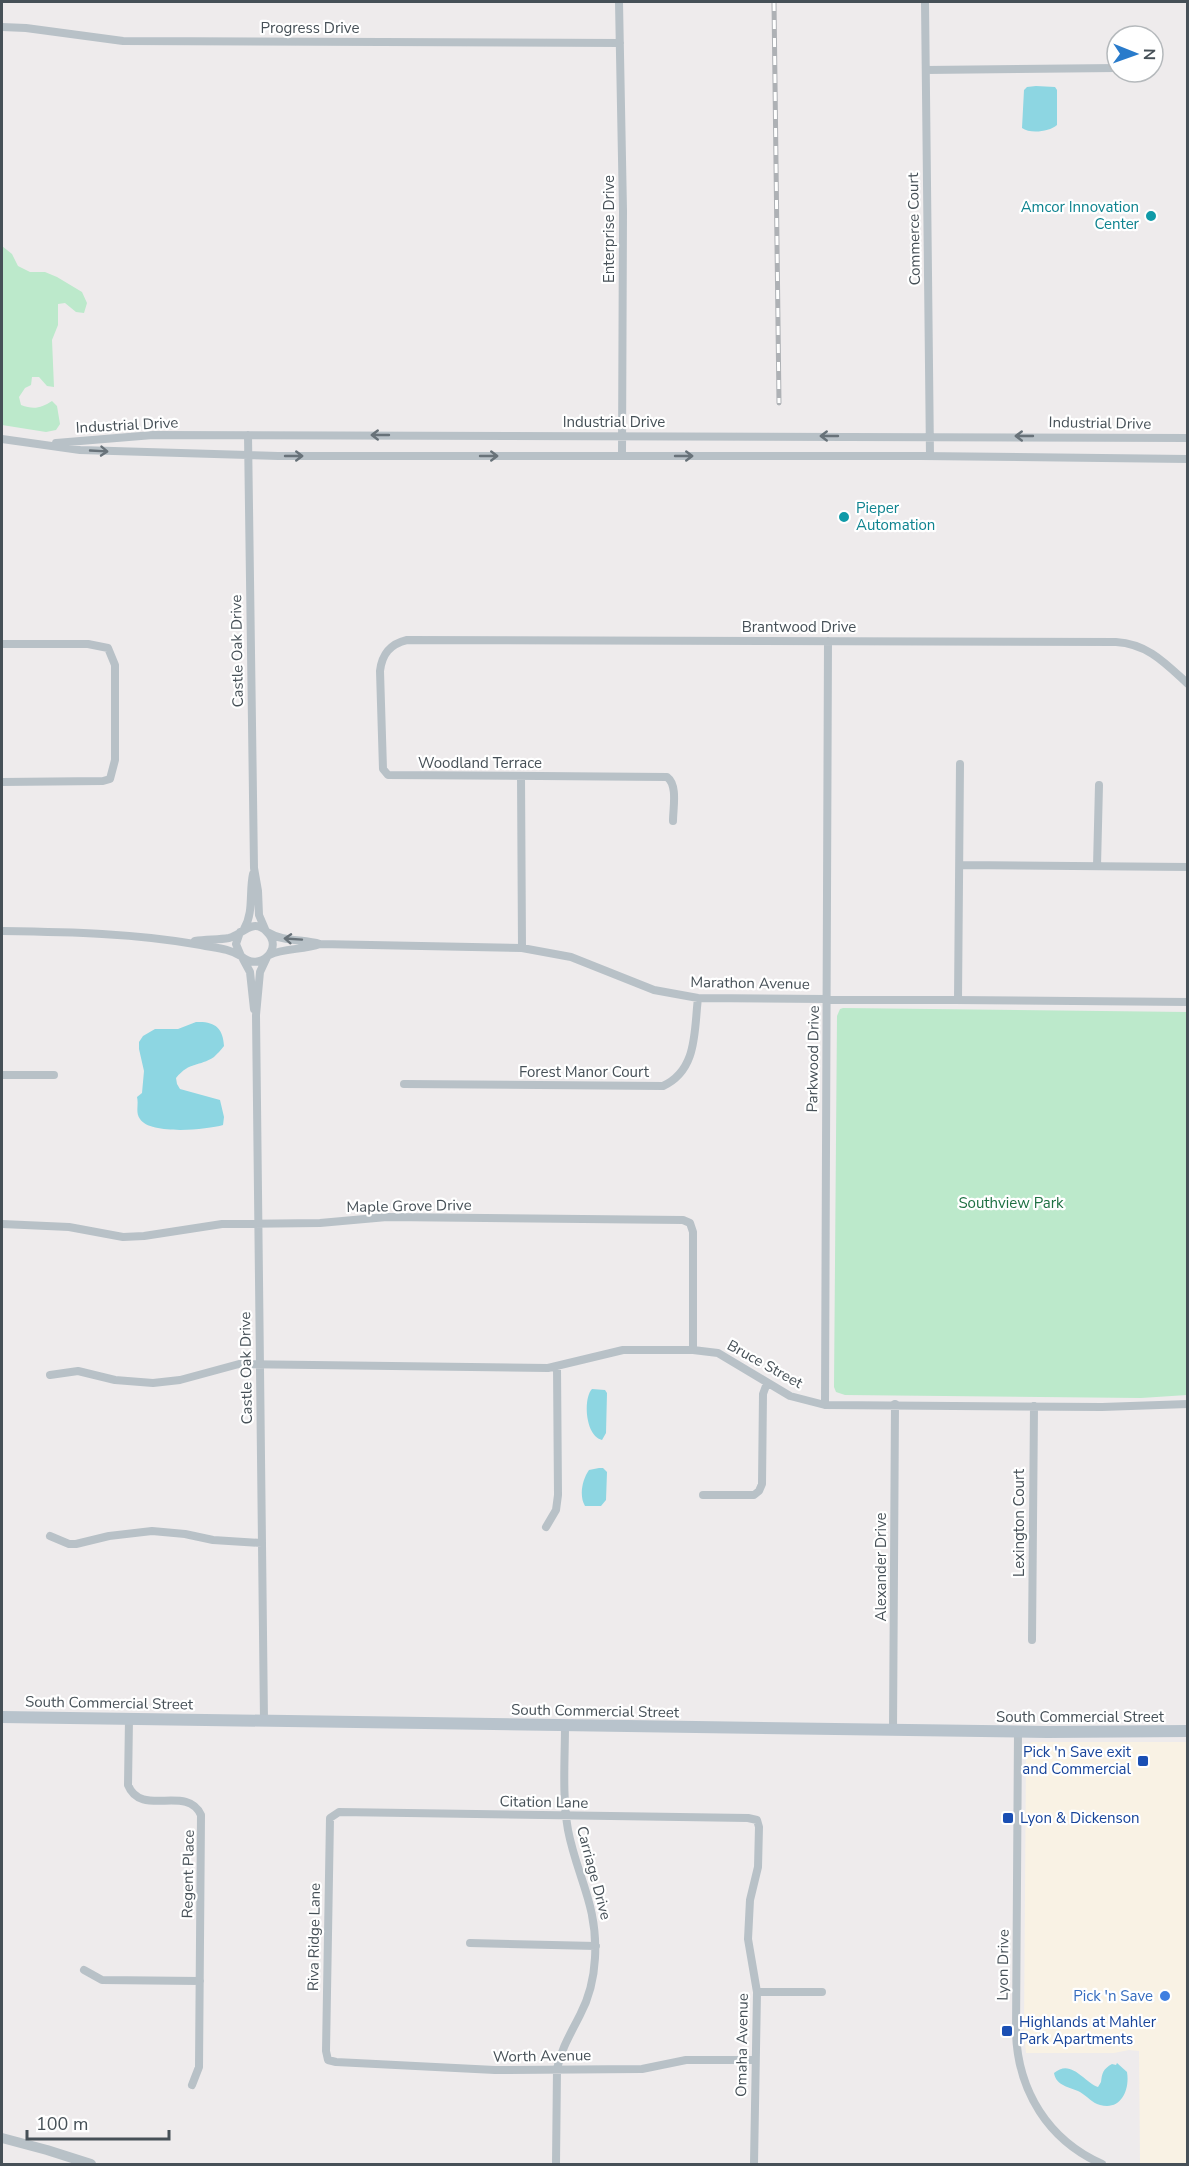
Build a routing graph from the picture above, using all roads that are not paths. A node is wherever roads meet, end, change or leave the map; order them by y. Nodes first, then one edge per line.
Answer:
1 (619, 2) edge
2 (925, 2) edge
3 (2, 27) edge
4 (620, 43) junction
5 (1105, 68) edge
6 (926, 70) junction
7 (248, 435) junction
8 (930, 435) junction
9 (622, 436) junction
10 (1188, 438) edge
11 (2, 440) edge
12 (41, 445) junction
13 (248, 455) junction
14 (622, 455) junction
15 (930, 456) junction
16 (1188, 459) edge
17 (828, 641) junction
18 (396, 643) joint
19 (2, 644) edge
20 (1188, 684) edge
21 (960, 764) dead end
22 (521, 776) junction
23 (2, 782) edge
24 (1099, 785) dead end
25 (673, 821) dead end
26 (960, 865) junction
27 (1097, 866) junction
28 (1188, 867) edge
29 (254, 868) junction
30 (2, 931) edge
31 (242, 931) junction
32 (266, 931) junction
33 (192, 942) junction
34 (320, 944) junction
35 (522, 948) junction
36 (268, 956) junction
37 (242, 957) junction
38 (698, 998) junction
39 (828, 998) junction
40 (958, 999) junction
41 (1188, 1002) edge
42 (256, 1015) junction
43 (2, 1075) edge
44 (54, 1075) dead end
45 (404, 1084) dead end
46 (258, 1223) junction
47 (2, 1224) edge
48 (693, 1350) junction
49 (259, 1364) junction
50 (557, 1367) junction
51 (50, 1374) dead end
52 (767, 1383) junction
53 (895, 1404) junction
54 (1188, 1404) edge
55 (825, 1405) junction
56 (1034, 1406) junction
57 (703, 1495) dead end
58 (546, 1527) dead end
59 (50, 1536) dead end
60 (262, 1543) junction
61 (1032, 1640) dead end
62 (2, 1717) edge
63 (129, 1719) junction
64 (264, 1721) junction
65 (565, 1725) junction
66 (893, 1730) junction
67 (1188, 1731) edge
68 (1018, 1732) junction
69 (332, 1815) joint
70 (566, 1816) junction
71 (757, 1820) joint
72 (470, 1943) dead end
73 (596, 1946) junction
74 (84, 1970) dead end
75 (200, 1981) junction
76 (757, 1992) junction
77 (822, 1992) dead end
78 (328, 2060) joint
79 (756, 2060) junction
80 (557, 2069) junction
81 (192, 2085) dead end
82 (2, 2138) edge
83 (91, 2164) edge
84 (556, 2164) edge
85 (754, 2164) edge
86 (1102, 2164) edge

1 - 4 street, Enterprise Drive
2 - 6 street, Commerce Court
3 - 4 street, Progress Drive
4 - 9 street, Enterprise Drive
5 - 6 street
6 - 8 street, Commerce Court
9 -> 7 street, Industrial Drive
7 - 12 street, Industrial Drive
7 - 13 street, Castle Oak Drive
8 -> 9 street, Industrial Drive
10 -> 8 street, Industrial Drive
8 - 15 street, Commerce Court
9 - 14 street, Enterprise Drive
11 - 12 street, Industrial Drive
12 -> 13 street, Industrial Drive
13 -> 14 street, Industrial Drive
13 - 29 street, Castle Oak Drive
14 -> 15 street, Industrial Drive
15 - 16 street, Industrial Drive
17 - 18 street, Brantwood Drive
17 - 20 street, Brantwood Drive
17 - 39 street, Parkwood Drive
18 - 22 street, Woodland Terrace
19 - 23 street
21 - 26 street
22 - 25 street, Woodland Terrace
22 - 35 street
24 - 27 street
26 - 27 street
26 - 40 street
27 - 28 street
29 - 31 street, Castle Oak Drive
29 - 32 street, Castle Oak Drive
30 - 33 street
31 - 32 street
31 - 33 street
31 - 37 street
34 -> 32 street, Marathon Avenue
32 - 36 street
33 - 37 street
34 - 35 street, Marathon Avenue
34 - 36 street, Marathon Avenue
35 - 38 street, Marathon Avenue
36 - 37 street
36 - 42 street, Castle Oak Drive
37 - 42 street, Castle Oak Drive
38 - 39 street, Marathon Avenue
38 - 45 street, Forest Manor Court
39 - 40 street, Marathon Avenue
39 - 55 street, Parkwood Drive
40 - 41 street, Marathon Avenue
42 - 46 street, Castle Oak Drive
43 - 44 street
46 - 47 street, Maple Grove Drive
46 - 48 street, Maple Grove Drive
46 - 49 street, Castle Oak Drive
48 - 50 street, Bruce Street
48 - 52 street, Bruce Street
49 - 50 street, Bruce Street
49 - 51 street, Bruce Street
49 - 60 street, Castle Oak Drive
50 - 58 street
52 - 55 street, Bruce Street
52 - 57 street
53 - 55 street, Bruce Street
53 - 56 street, Bruce Street
53 - 66 street, Alexander Drive
54 - 56 street, Bruce Street
56 - 61 street, Lexington Court
59 - 60 street
60 - 64 street, Castle Oak Drive
62 - 63 main road, South Commercial Street
63 - 64 main road, South Commercial Street
63 - 75 street, Regent Place
64 - 65 main road, South Commercial Street
65 - 66 main road, South Commercial Street
65 - 70 street, Carriage Drive
66 - 68 main road, South Commercial Street
67 - 68 main road, South Commercial Street
68 - 86 street, Lyon Drive
69 - 70 street, Citation Lane
69 - 78 street, Riva Ridge Lane
70 - 71 street, Citation Lane
70 - 73 street, Carriage Drive
71 - 76 street, Omaha Avenue
72 - 73 street
73 - 80 street, Carriage Drive
74 - 75 street
75 - 81 street, Regent Place
76 - 77 street
76 - 79 street, Omaha Avenue
78 - 80 street, Worth Avenue
79 - 80 street, Worth Avenue
79 - 85 street, Omaha Avenue
80 - 84 street, Carriage Drive
82 - 83 street

